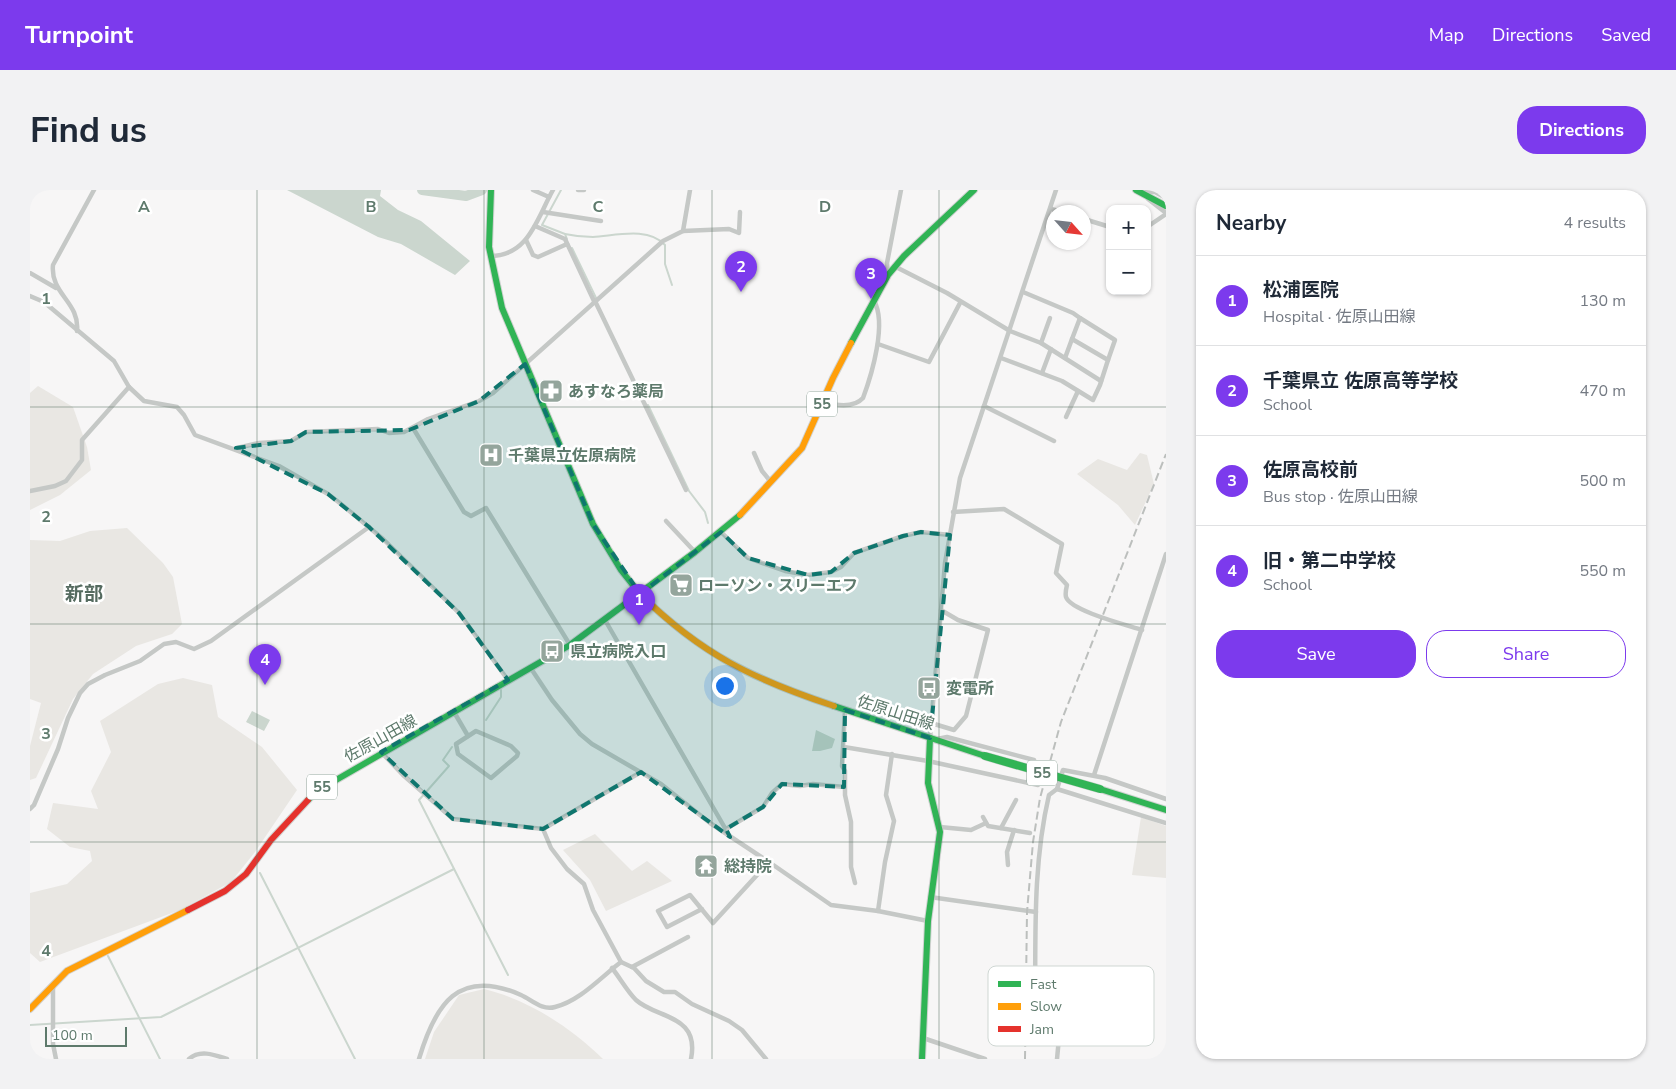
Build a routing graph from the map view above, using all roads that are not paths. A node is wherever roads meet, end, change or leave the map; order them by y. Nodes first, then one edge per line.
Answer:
1 (94, 190) edge
2 (533, 190) edge
3 (553, 190) edge
4 (578, 190) edge
5 (584, 190) edge
6 (690, 190) edge
7 (901, 190) edge
8 (974, 190) edge
9 (1056, 190) edge
10 (1138, 191) edge
11 (491, 193) edge
12 (549, 197) junction
13 (1166, 198) edge
14 (1052, 205) edge
15 (1166, 206) edge
16 (543, 212) junction
17 (740, 212) dead end
18 (1166, 214) edge
19 (601, 221) dead end
20 (1091, 221) edge
21 (1046, 224) edge
22 (1151, 224) edge
23 (536, 226) junction
24 (1106, 227) edge
25 (683, 231) junction
26 (526, 240) junction
27 (566, 244) junction
28 (490, 256) junction
29 (894, 266) junction
30 (30, 273) edge
31 (888, 275) junction
32 (56, 288) junction
33 (1023, 292) junction
34 (30, 296) edge
35 (596, 300) junction
36 (874, 301) junction
37 (960, 303) junction
38 (1050, 318) dead end
39 (1080, 318) junction
40 (77, 331) junction
41 (1010, 331) junction
42 (1072, 339) junction
43 (1041, 343) junction
44 (878, 344) junction
45 (1051, 349) junction
46 (1000, 358) junction
47 (1065, 358) junction
48 (1108, 360) junction
49 (524, 364) junction
50 (1042, 373) junction
51 (1102, 381) junction
52 (129, 387) junction
53 (1078, 390) junction
54 (822, 402) junction
55 (984, 406) junction
56 (1066, 417) dead end
57 (413, 428) junction
58 (1054, 441) dead end
59 (236, 448) junction
60 (754, 453) dead end
61 (771, 482) junction
62 (686, 490) dead end
63 (30, 491) edge
64 (954, 512) junction
65 (666, 521) dead end
66 (369, 527) junction
67 (720, 532) junction
68 (950, 536) junction
69 (695, 552) junction
70 (1166, 554) edge
71 (640, 594) junction
72 (941, 610) junction
73 (605, 620) junction
74 (1142, 630) junction
75 (570, 645) junction
76 (530, 667) junction
77 (508, 680) junction
78 (845, 710) junction
79 (454, 712) junction
80 (932, 723) junction
81 (468, 736) junction
82 (932, 739) junction
83 (844, 747) junction
84 (381, 752) junction
85 (892, 754) junction
86 (928, 760) junction
87 (641, 772) junction
88 (1094, 775) junction
89 (1028, 783) junction
90 (1038, 785) dead end
91 (844, 788) junction
92 (1057, 789) junction
93 (1166, 799) edge
94 (1016, 800) dead end
95 (30, 809) edge
96 (1166, 810) edge
97 (983, 817) dead end
98 (986, 822) junction
99 (1166, 823) edge
100 (940, 827) junction
101 (1001, 828) junction
102 (543, 829) junction
103 (726, 829) junction
104 (1014, 830) junction
105 (1030, 833) dead end
106 (730, 836) junction
107 (769, 862) junction
108 (1008, 865) dead end
109 (855, 883) dead end
110 (930, 897) junction
111 (702, 909) junction
112 (878, 911) junction
113 (1036, 912) junction
114 (928, 921) junction
115 (688, 937) dead end
116 (621, 962) junction
117 (1035, 966) edge
118 (632, 967) junction
119 (612, 968) junction
120 (54, 982) junction
121 (30, 1009) edge
122 (923, 1038) junction
123 (1058, 1046) edge
124 (56, 1059) edge
125 (189, 1059) edge
126 (227, 1059) edge
127 (419, 1059) edge
128 (691, 1059) edge
129 (766, 1059) edge
130 (922, 1059) edge
131 (985, 1059) edge
132 (1057, 1059) edge

1 - 32 street
2 - 12 street
3 - 12 street
4 - 5 street
6 - 25 street
7 - 31 street
8 - 29 main road, 佐原山田線 / 55
9 - 14 street
10 - 13 street
10 - 15 main road
10 - 18 street
11 - 28 main road
12 - 16 street
16 - 19 street
16 - 23 street
17 - 25 street
18 - 22 street
20 - 24 street
21 - 33 street
23 - 26 street
23 - 27 street
25 - 35 street
26 - 27 street
26 - 28 street
27 - 35 street
28 - 49 main road
29 - 31 main road, 佐原山田線 / 55
29 - 37 street
30 - 32 street
31 - 36 main road, 佐原山田線 / 55
32 - 40 street
33 - 39 street
33 - 41 street
34 - 40 street
35 - 49 street
35 - 62 street
36 - 44 street
36 - 54 main road, 佐原山田線 / 55
37 - 41 street
37 - 44 street
38 - 43 street
39 - 42 street
39 - 48 street
40 - 52 street
41 - 43 street
41 - 46 street
42 - 47 street
42 - 48 street
43 - 45 street
44 - 54 street
45 - 47 street
45 - 50 street
46 - 50 street
46 - 55 street
47 - 51 street
48 - 51 street
49 - 57 street
49 - 71 main road
50 - 53 street
51 - 53 street
52 - 59 street
52 - 63 street
53 - 56 street
54 - 61 main road, 佐原山田線 / 55
55 - 58 street
55 - 64 street
57 - 59 street
57 - 75 street
59 - 66 street
60 - 61 street
61 - 67 main road, 佐原山田線 / 55
64 - 68 street
64 - 74 street
65 - 69 street
66 - 77 street
66 - 95 street
67 - 68 street
67 - 69 main road, 佐原山田線 / 55
68 - 72 street
69 - 71 main road, 佐原山田線 / 55
70 - 74 street
71 - 73 main road, 佐原山田線 / 55
71 - 78 main road, 佐原山田線 / 55
72 - 80 street
72 - 80 street
73 - 75 main road, 佐原山田線 / 55
73 - 103 street
74 - 88 street
75 - 76 main road, 佐原山田線 / 55
76 - 77 main road, 佐原山田線 / 55
76 - 87 street
77 - 79 main road, 佐原山田線 / 55
78 - 82 main road, 佐原山田線 / 55
78 - 83 street
79 - 81 street
79 - 84 main road, 佐原山田線 / 55
80 - 82 street
81 - 81 street
82 - 86 main road
82 - 89 street
82 - 96 main road, 佐原山田線 / 55, bridge
83 - 85 street
83 - 91 street
84 - 102 street
84 - 120 main road, 佐原山田線 / 55
85 - 86 street
85 - 112 street
86 - 89 street
86 - 100 main road
87 - 102 street
87 - 106 street
88 - 92 street
88 - 93 street
89 - 90 street
91 - 103 street
91 - 109 street
92 - 99 street
92 - 113 street
94 - 101 street
97 - 98 street
98 - 100 street
98 - 101 street
100 - 110 main road
101 - 104 street
102 - 116 street
103 - 106 street
104 - 105 street
104 - 108 street
106 - 107 street
107 - 111 street
107 - 112 street
110 - 113 street
110 - 114 main road
111 - 111 street
112 - 114 street
113 - 117 street
114 - 122 main road
115 - 118 street
116 - 118 street
116 - 119 street
118 - 129 street
119 - 127 street
119 - 128 street
120 - 121 main road, 佐原山田線 / 55
120 - 124 street
122 - 130 main road
122 - 131 street
123 - 132 street
125 - 126 street

